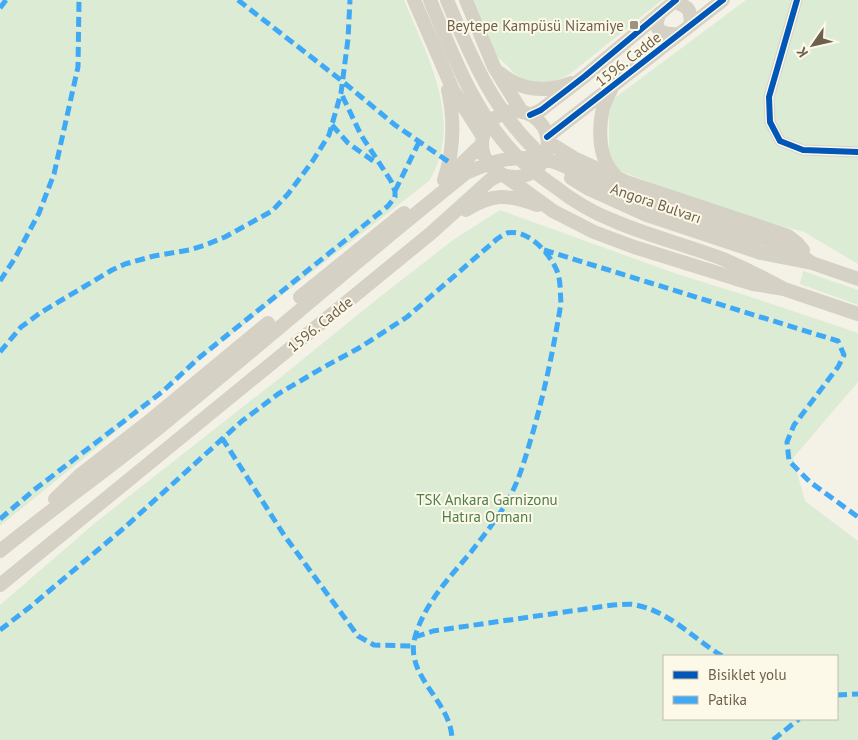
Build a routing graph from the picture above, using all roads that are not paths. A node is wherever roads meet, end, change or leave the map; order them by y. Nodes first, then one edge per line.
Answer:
1 (414, 0) edge
2 (430, 0) edge
3 (448, 0) edge
4 (466, 0) edge
5 (723, 0) edge
6 (797, 0) edge
7 (675, 1) edge
8 (660, 13) junction
9 (691, 25) junction
10 (679, 34) junction
11 (494, 67) junction
12 (443, 68) junction
13 (585, 76) junction
14 (614, 86) junction
15 (526, 113) junction
16 (548, 139) junction
17 (482, 140) junction
18 (858, 152) edge
19 (574, 158) junction
20 (497, 160) joint
21 (503, 175) junction
22 (617, 177) junction
23 (443, 182) junction
24 (548, 207) junction
25 (383, 228) junction
26 (430, 234) junction
27 (405, 255) junction
28 (812, 263) junction
29 (858, 279) edge
30 (784, 289) junction
31 (858, 314) edge
32 (41, 517) junction
33 (0, 551) edge
34 (0, 584) edge

1 - 12 main road
2 - 30 main road, Angora Bulvarı
3 - 28 main road, Angora Bulvarı
4 - 11 main road
5 - 9 main road, 1596. Cadde
6 - 18 street
7 - 8 main road, 1596. Cadde
7 - 9 main road
8 - 10 main road
8 - 13 main road, 1596. Cadde
9 - 10 main road, 1596. Cadde
10 - 14 main road, 1596. Cadde
11 - 13 main road
11 - 15 main road
12 - 17 main road
12 - 23 main road
13 - 15 main road, 1596. Cadde
14 - 16 main road, 1596. Cadde
14 - 22 main road
15 - 16 main road
15 - 17 main road, 1596. Cadde
16 - 19 main road, Angora Bulvarı
16 - 21 main road
17 - 21 main road
17 - 23 main road, 1596. Cadde
19 - 22 main road, Angora Bulvarı
19 - 24 main road
20 - 28 main road, Angora Bulvarı
20 - 32 main road, 1596. Cadde
21 - 24 main road, Angora Bulvarı
21 - 26 main road, 1596. Cadde
22 - 28 main road, Angora Bulvarı
23 - 25 main road, 1596. Cadde
24 - 26 main road
24 - 30 main road, Angora Bulvarı
25 - 27 main road
25 - 32 main road, 1596. Cadde
26 - 27 main road, 1596. Cadde
27 - 34 main road, 1596. Cadde
28 - 29 main road, Angora Bulvarı
30 - 31 main road, Angora Bulvarı
32 - 33 main road, 1596. Cadde

